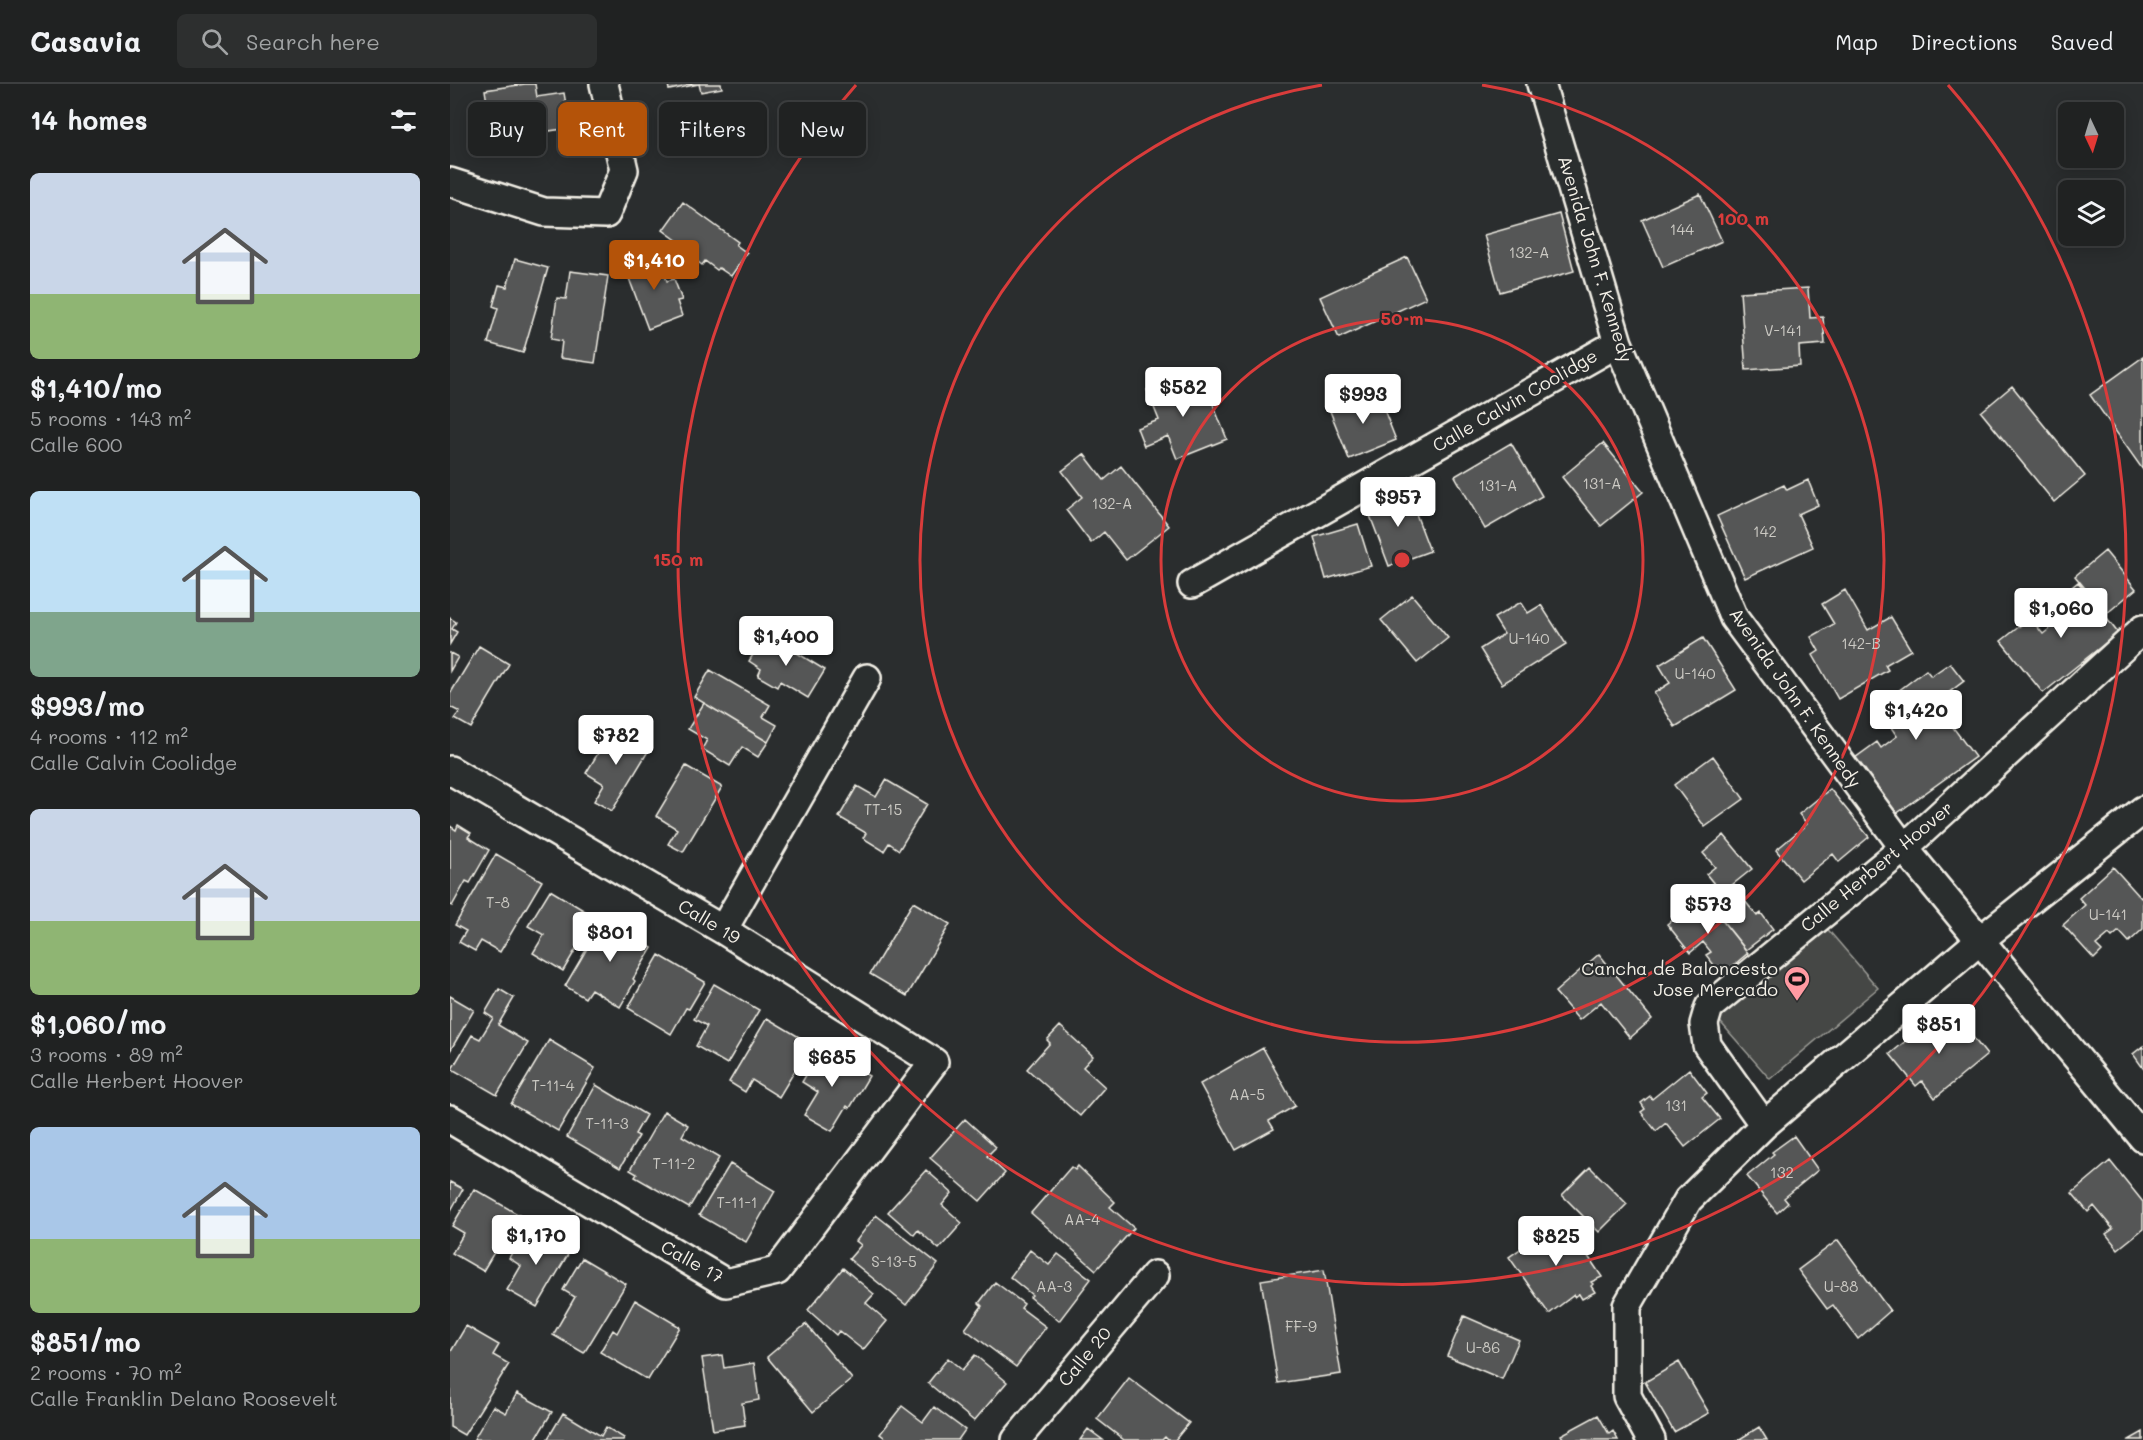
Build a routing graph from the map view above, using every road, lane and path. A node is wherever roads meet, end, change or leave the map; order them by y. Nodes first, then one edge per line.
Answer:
1 (604, 84) edge
2 (1541, 84) edge
3 (450, 182) edge
4 (1618, 343) junction
5 (1192, 584) dead end
6 (2143, 629) edge
7 (867, 678) dead end
8 (450, 770) edge
9 (2143, 810) edge
10 (1904, 848) junction
11 (723, 930) junction
12 (1979, 941) junction
13 (934, 1062) joint
14 (450, 1119) edge
15 (1764, 1125) junction
16 (2143, 1138) edge
17 (1155, 1275) dead end
18 (1016, 1440) edge
19 (1651, 1440) edge

1 - 3 street
2 - 4 street, Avenida John F. Kennedy
4 - 5 street, Calle Calvin Coolidge
4 - 10 street, Avenida John F. Kennedy
6 - 10 street, Calle Herbert Hoover
7 - 11 street
8 - 11 street, Calle 19
9 - 12 street
10 - 12 street, Avenida John F. Kennedy
10 - 15 street, Calle Herbert Hoover
11 - 13 street, Calle 19
12 - 15 street
12 - 16 street, Avenida John F. Kennedy
13 - 14 street, Calle 17
15 - 19 street
17 - 18 street, Calle 20

